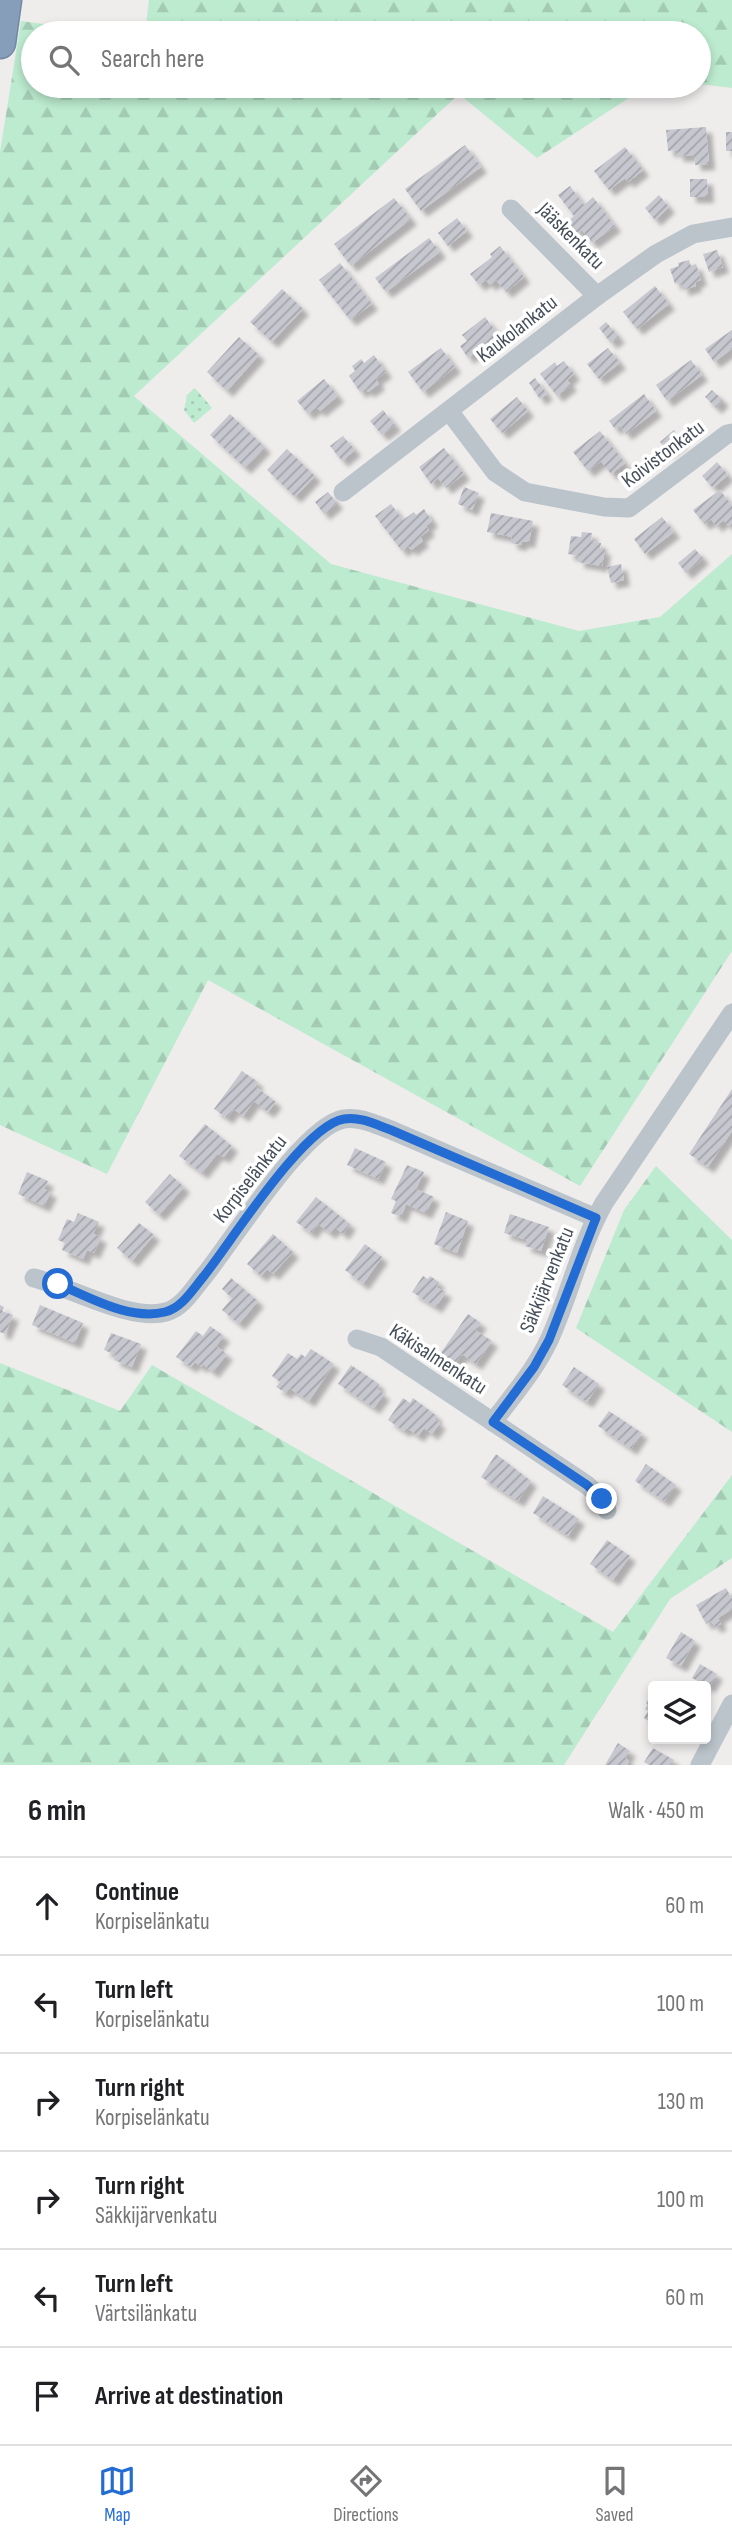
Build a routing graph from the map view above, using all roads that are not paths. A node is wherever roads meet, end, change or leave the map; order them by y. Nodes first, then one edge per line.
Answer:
1 (6, 0) edge
2 (0, 43) edge
3 (511, 209) dead end
4 (732, 227) edge
5 (597, 296) junction
6 (449, 411) junction
7 (732, 433) edge
8 (343, 492) dead end
9 (730, 1020) edge
10 (596, 1218) junction
11 (34, 1278) dead end
12 (357, 1339) dead end
13 (493, 1422) junction
14 (607, 1510) dead end
15 (732, 1704) edge
16 (700, 1765) edge

1 - 2 highway
3 - 5 street, Jääskenkatu
4 - 5 street, Kaukolankatu
5 - 6 street, Kaukolankatu
6 - 7 street, Koivistonkatu
6 - 8 street, Kaukolankatu
9 - 10 street, Säkkijärvenkatu
10 - 11 street, Korpiselänkatu
10 - 13 street, Säkkijärvenkatu
12 - 13 street, Käkisalmenkatu
13 - 14 street, Käkisalmenkatu
15 - 16 street

